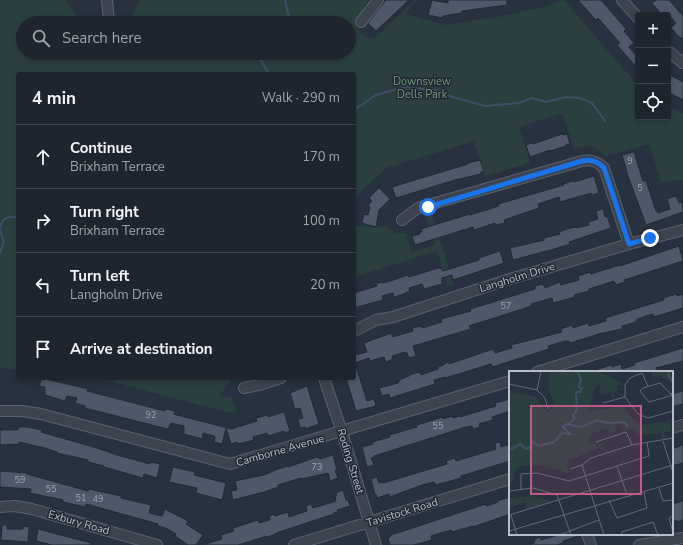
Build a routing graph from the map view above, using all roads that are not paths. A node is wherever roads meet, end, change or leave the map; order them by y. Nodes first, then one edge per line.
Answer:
1 (107, 0) edge
2 (378, 0) edge
3 (622, 0) edge
4 (635, 15) edge
5 (109, 16) edge
6 (361, 22) dead end
7 (671, 53) edge
8 (683, 63) edge
9 (402, 220) dead end
10 (683, 230) edge
11 (629, 244) junction
12 (683, 326) edge
13 (356, 330) edge
14 (541, 371) edge
15 (275, 380) edge
16 (325, 380) edge
17 (509, 381) edge
18 (244, 388) dead end
19 (0, 411) edge
20 (683, 425) edge
21 (673, 428) edge
22 (342, 432) junction
23 (509, 479) edge
24 (0, 507) edge
25 (370, 522) junction
26 (587, 535) edge
27 (683, 538) edge
28 (157, 545) edge
29 (294, 545) edge
30 (376, 545) edge
31 (591, 545) edge
32 (639, 545) edge

1 - 5 street
2 - 6 street
3 - 4 street
7 - 8 street
9 - 11 street
10 - 11 street, Langholm Drive
11 - 13 street, Langholm Drive
12 - 14 street
15 - 18 street
16 - 22 street, Roding Street
17 - 22 street, Camborne Avenue
19 - 22 street, Camborne Avenue
20 - 21 street
22 - 25 street, Roding Street
23 - 25 street, Tavistock Road
24 - 28 street, Exbury Road
25 - 29 street, Tavistock Road
25 - 30 street, Roding Street
26 - 31 street
27 - 32 street

